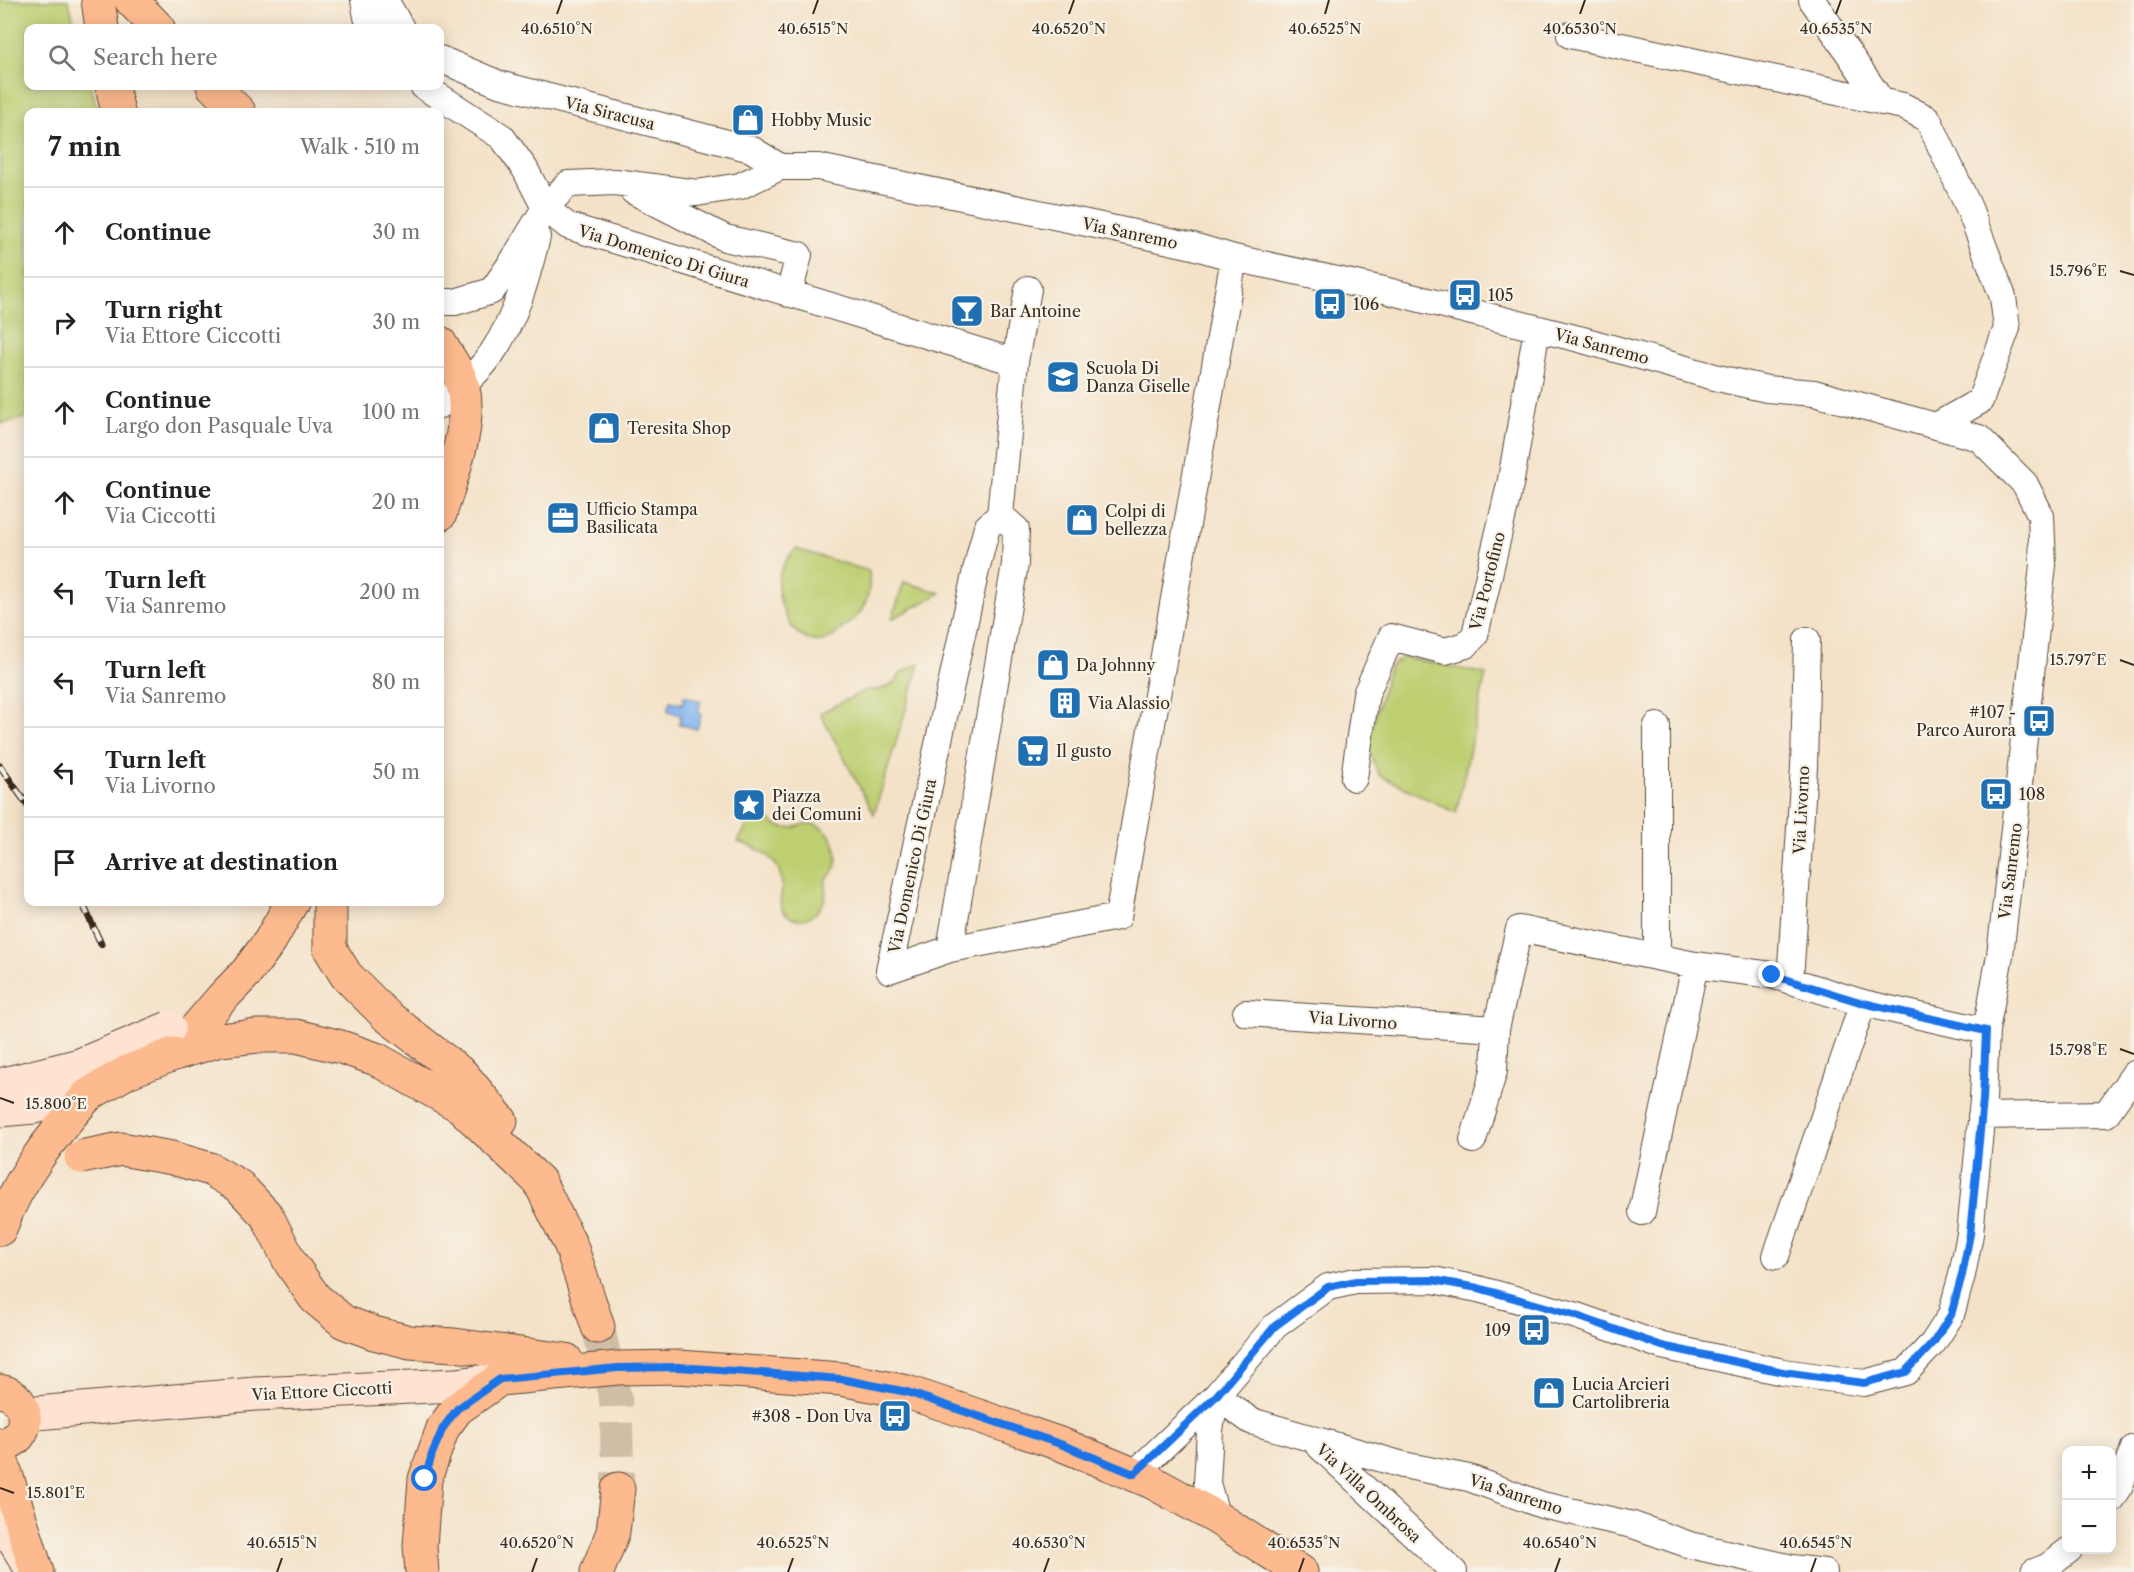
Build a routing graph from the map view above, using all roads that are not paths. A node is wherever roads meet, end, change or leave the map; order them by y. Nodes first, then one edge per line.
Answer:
1 (98, 0) edge
2 (131, 0) edge
3 (364, 0) edge
4 (385, 0) edge
5 (1812, 0) edge
6 (101, 24) edge
7 (154, 24) edge
8 (371, 24) edge
9 (398, 24) edge
10 (1570, 35) dead end
11 (444, 60) edge
12 (113, 90) edge
13 (217, 90) edge
14 (429, 90) edge
15 (1882, 102) junction
16 (117, 108) edge
17 (235, 108) edge
18 (780, 167) junction
19 (615, 182) junction
20 (545, 208) junction
21 (1234, 258) junction
22 (1028, 289) dead end
23 (789, 294) junction
24 (444, 302) edge
25 (1537, 329) junction
26 (1015, 362) junction
27 (444, 370) edge
28 (447, 391) edge
29 (1936, 426) junction
30 (444, 501) edge
31 (1000, 516) junction
32 (1807, 640) dead end
33 (1657, 726) dead end
34 (1354, 778) dead end
35 (290, 906) edge
36 (330, 906) edge
37 (950, 948) junction
38 (1657, 957) junction
39 (1695, 965) junction
40 (1790, 981) junction
41 (1863, 1003) junction
42 (1245, 1013) dead end
43 (1496, 1029) junction
44 (1986, 1031) junction
45 (172, 1041) junction
46 (2134, 1074) edge
47 (83, 1080) junction
48 (0, 1085) edge
49 (0, 1110) edge
50 (1981, 1116) junction
51 (1473, 1140) dead end
52 (24, 1180) junction
53 (539, 1181) junction
54 (1642, 1212) dead end
55 (0, 1229) edge
56 (1776, 1256) dead end
57 (598, 1327) tunnel mouth
58 (618, 1368) junction
59 (500, 1379) junction
60 (0, 1391) edge
61 (1216, 1396) junction
62 (25, 1414) junction
63 (1311, 1438) junction
64 (0, 1445) edge
65 (2134, 1448) edge
66 (0, 1455) edge
67 (1134, 1474) junction
68 (618, 1489) tunnel mouth
69 (2116, 1493) edge
70 (0, 1518) edge
71 (1217, 1518) junction
72 (612, 1533) junction
73 (2064, 1554) edge
74 (35, 1572) edge
75 (422, 1572) edge
76 (597, 1572) edge
77 (606, 1572) edge
78 (1301, 1572) edge
79 (1454, 1572) edge
80 (1824, 1572) edge
81 (2034, 1572) edge

1 - 6 main road
2 - 7 main road
3 - 8 street
4 - 9 street
5 - 15 street
10 - 15 street
11 - 18 street, Via Siracusa
12 - 16 main road
13 - 17 main road
14 - 20 street
15 - 29 street
18 - 19 street, Via Sanremo
18 - 21 street, Via Sanremo
19 - 20 street, Via Sanremo
19 - 23 street
20 - 23 street, Via Domenico Di Giura
20 - 24 street
20 - 28 street
21 - 25 street, Via Sanremo
21 - 37 street
22 - 26 street, Via Domenico Di Giura
23 - 26 street, Via Domenico Di Giura
25 - 29 street, Via Sanremo
25 - 34 street, Via Portofino
26 - 31 street, Via Domenico Di Giura
27 - 28 main road
28 - 30 main road
29 - 44 street, Via Sanremo
31 - 37 street
31 - 37 street, Via Domenico Di Giura
32 - 40 street, Via Livorno
33 - 38 street
35 - 45 main road
36 - 53 main road
38 - 39 street
38 - 43 street
39 - 40 street
39 - 54 street
40 - 41 street
41 - 44 street
41 - 56 street
42 - 43 street, Via Livorno
43 - 51 street
44 - 50 street, Via Sanremo
45 - 47 main road, bridge
45 - 53 main road
46 - 50 street
47 - 48 main road
47 - 49 main road
47 - 52 main road
50 - 61 street, Via Sanremo
52 - 55 main road
52 - 58 main road, bridge
53 - 57 main road
58 - 59 main road, Via Ettore Ciccotti
58 - 67 main road
59 - 62 main road, Via Ettore Ciccotti
59 - 75 main road
60 - 62 main road
61 - 63 street, Via Sanremo
61 - 67 street, Via Sanremo
61 - 71 street
62 - 64 main road
63 - 79 street, Via Villa Ombrosa
63 - 80 street, Via Sanremo
65 - 69 street
66 - 74 main road
67 - 71 main road
68 - 72 main road
70 - 74 main road
71 - 78 main road
72 - 76 main road
72 - 77 main road
73 - 81 street

